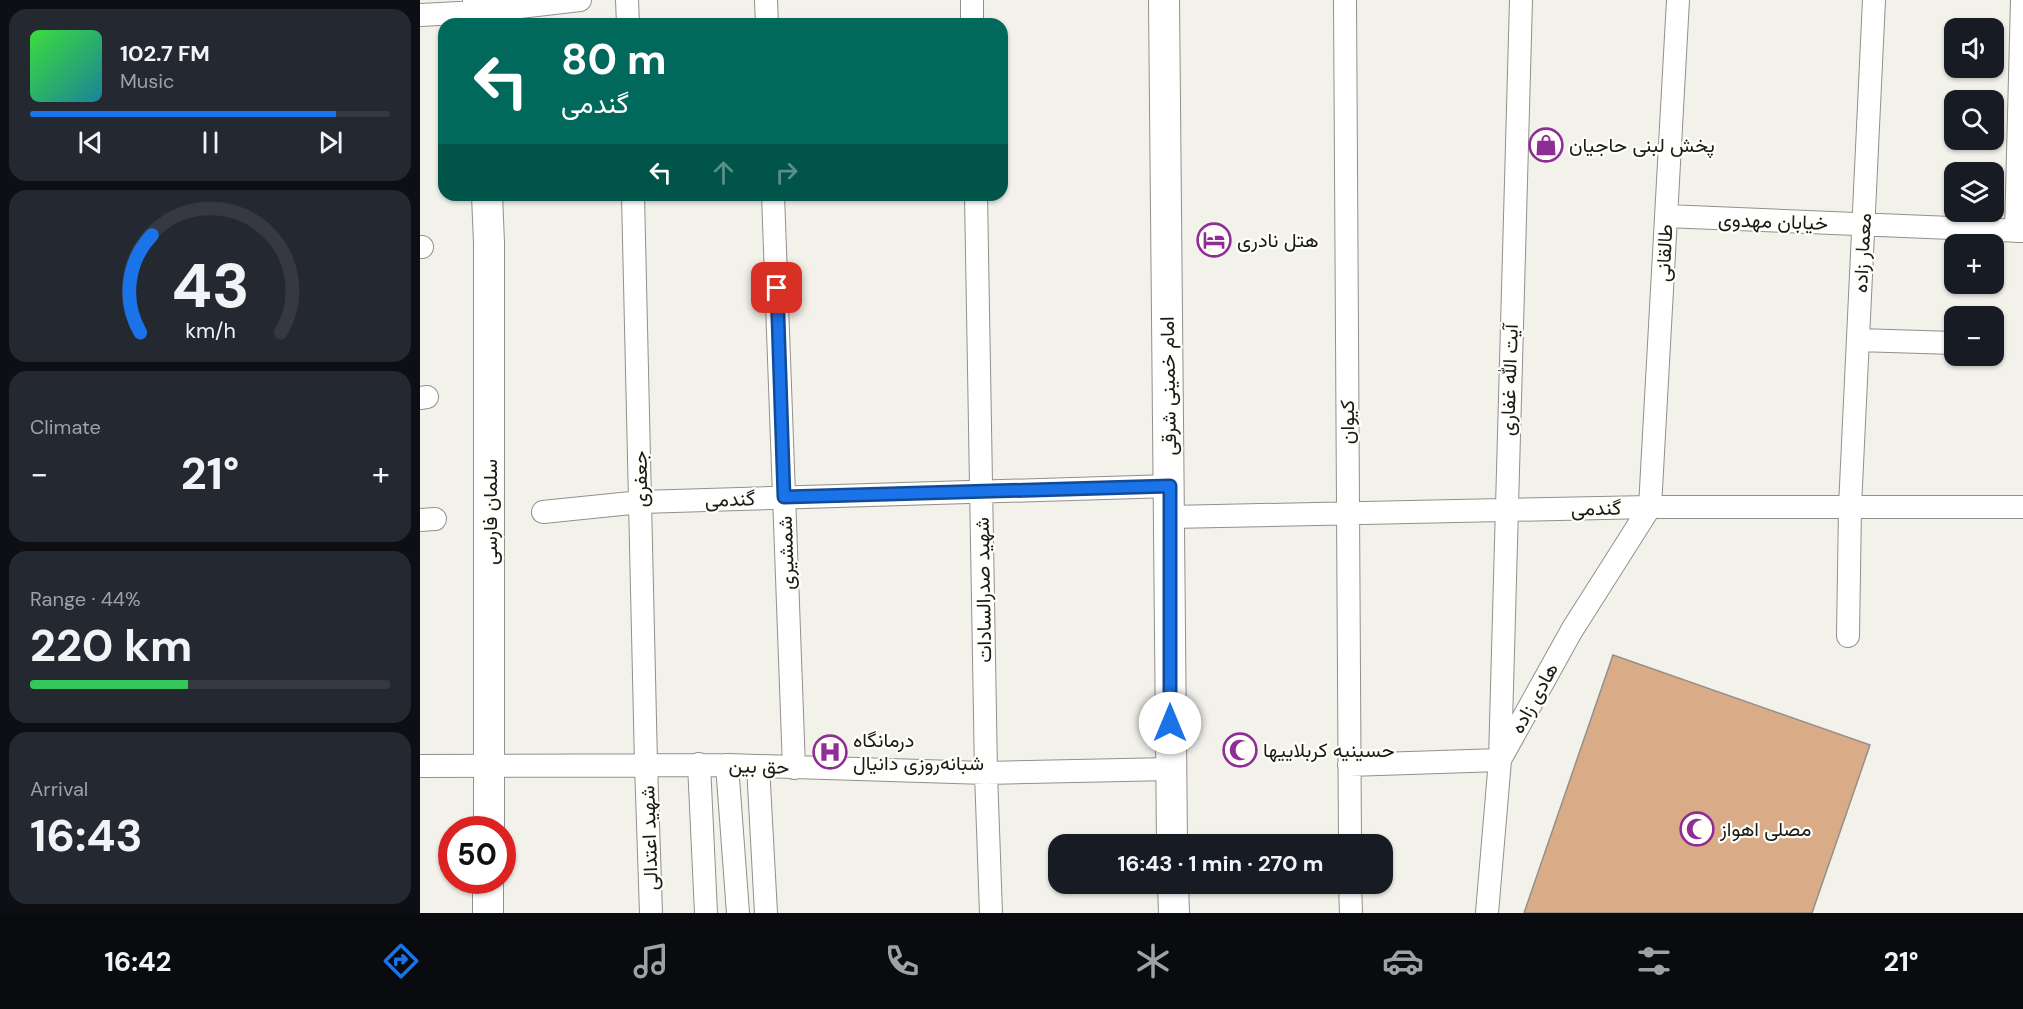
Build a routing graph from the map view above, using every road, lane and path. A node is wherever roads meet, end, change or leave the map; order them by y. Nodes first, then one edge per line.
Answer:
1 (580, 0) edge
2 (627, 0) edge
3 (766, 0) edge
4 (972, 0) edge
5 (1164, 0) edge
6 (1345, 0) edge
7 (1521, 0) edge
8 (1678, 0) edge
9 (1874, 0) edge
10 (2022, 0) edge
11 (478, 12) edge
12 (420, 15) edge
13 (628, 18) edge
14 (766, 18) edge
15 (972, 18) edge
16 (487, 201) edge
17 (633, 201) edge
18 (773, 201) edge
19 (976, 201) edge
20 (1666, 216) junction
21 (1863, 225) junction
22 (2020, 231) edge
23 (1858, 340) junction
24 (1944, 343) edge
25 (1170, 486) junction
26 (982, 492) junction
27 (784, 497) junction
28 (641, 502) junction
29 (1650, 507) junction
30 (1850, 507) junction
31 (2023, 507) edge
32 (1505, 510) junction
33 (543, 512) dead end
34 (1348, 513) junction
35 (1170, 516) junction
36 (1848, 636) dead end
37 (1500, 760) junction
38 (646, 764) junction
39 (699, 764) junction
40 (490, 765) junction
41 (727, 765) junction
42 (1349, 765) junction
43 (420, 766) edge
44 (758, 766) junction
45 (794, 768) junction
46 (1170, 770) junction
47 (986, 773) junction
48 (489, 816) edge
49 (1172, 834) edge
50 (1350, 834) edge
51 (489, 894) edge
52 (1173, 894) edge
53 (1350, 894) edge
54 (488, 913) edge
55 (651, 913) edge
56 (706, 913) edge
57 (738, 913) edge
58 (766, 913) edge
59 (991, 913) edge
60 (1174, 913) edge
61 (1350, 913) edge
62 (1486, 913) edge

1 - 11 street
2 - 13 street
3 - 14 street
4 - 15 street
5 - 25 main road, امام خمینی شرقی
6 - 34 street, کیوان
7 - 32 street, آیت الله غفاری
8 - 20 street, طالقانی
9 - 21 street, معمار زاده
10 - 22 street
11 - 12 street
16 - 40 main road, سلمان فارسی
17 - 28 street, جعفری
18 - 27 street, شمشیری
19 - 26 street, شهید صدرالسادات
20 - 21 street, خیابان مهدوی
20 - 29 street, طالقانی
21 - 22 street, خیابان مهدوی
21 - 23 street, معمار زاده
23 - 24 street
23 - 30 street, معمار زاده
25 - 26 street, گندمی
25 - 35 main road, امام خمینی شرقی
26 - 27 street, گندمی
26 - 47 street, شهید صدرالسادات
27 - 28 street, گندمی
27 - 45 street, شمشیری
28 - 33 street, گندمی
28 - 38 street, جعفری
29 - 30 street, گندمی
29 - 32 street, گندمی
29 - 37 street, هادی زاده
30 - 31 street, گندمی
30 - 36 street, معمار زاده
32 - 34 street, گندمی
32 - 37 street, آیت الله غفاری
34 - 35 street, گندمی
34 - 42 street, کیوان
35 - 46 main road, امام خمینی شرقی
37 - 42 street
37 - 62 street, هادی زاده
38 - 39 street, حق بین
38 - 40 street, حق بین
38 - 55 street, شهید اعتدالی
39 - 41 street, حق بین
39 - 56 street
40 - 43 street, حق بین
40 - 48 main road, سلمان فارسی
41 - 44 street, حق بین
41 - 57 street
42 - 50 street, کیوان
44 - 45 street, حق بین
44 - 58 street
45 - 47 street, حق بین
46 - 47 street, حق بین
46 - 49 main road, امام خمینی شرقی
47 - 59 street, شهید صدرالسادات
51 - 54 main road
52 - 60 main road
53 - 61 street

